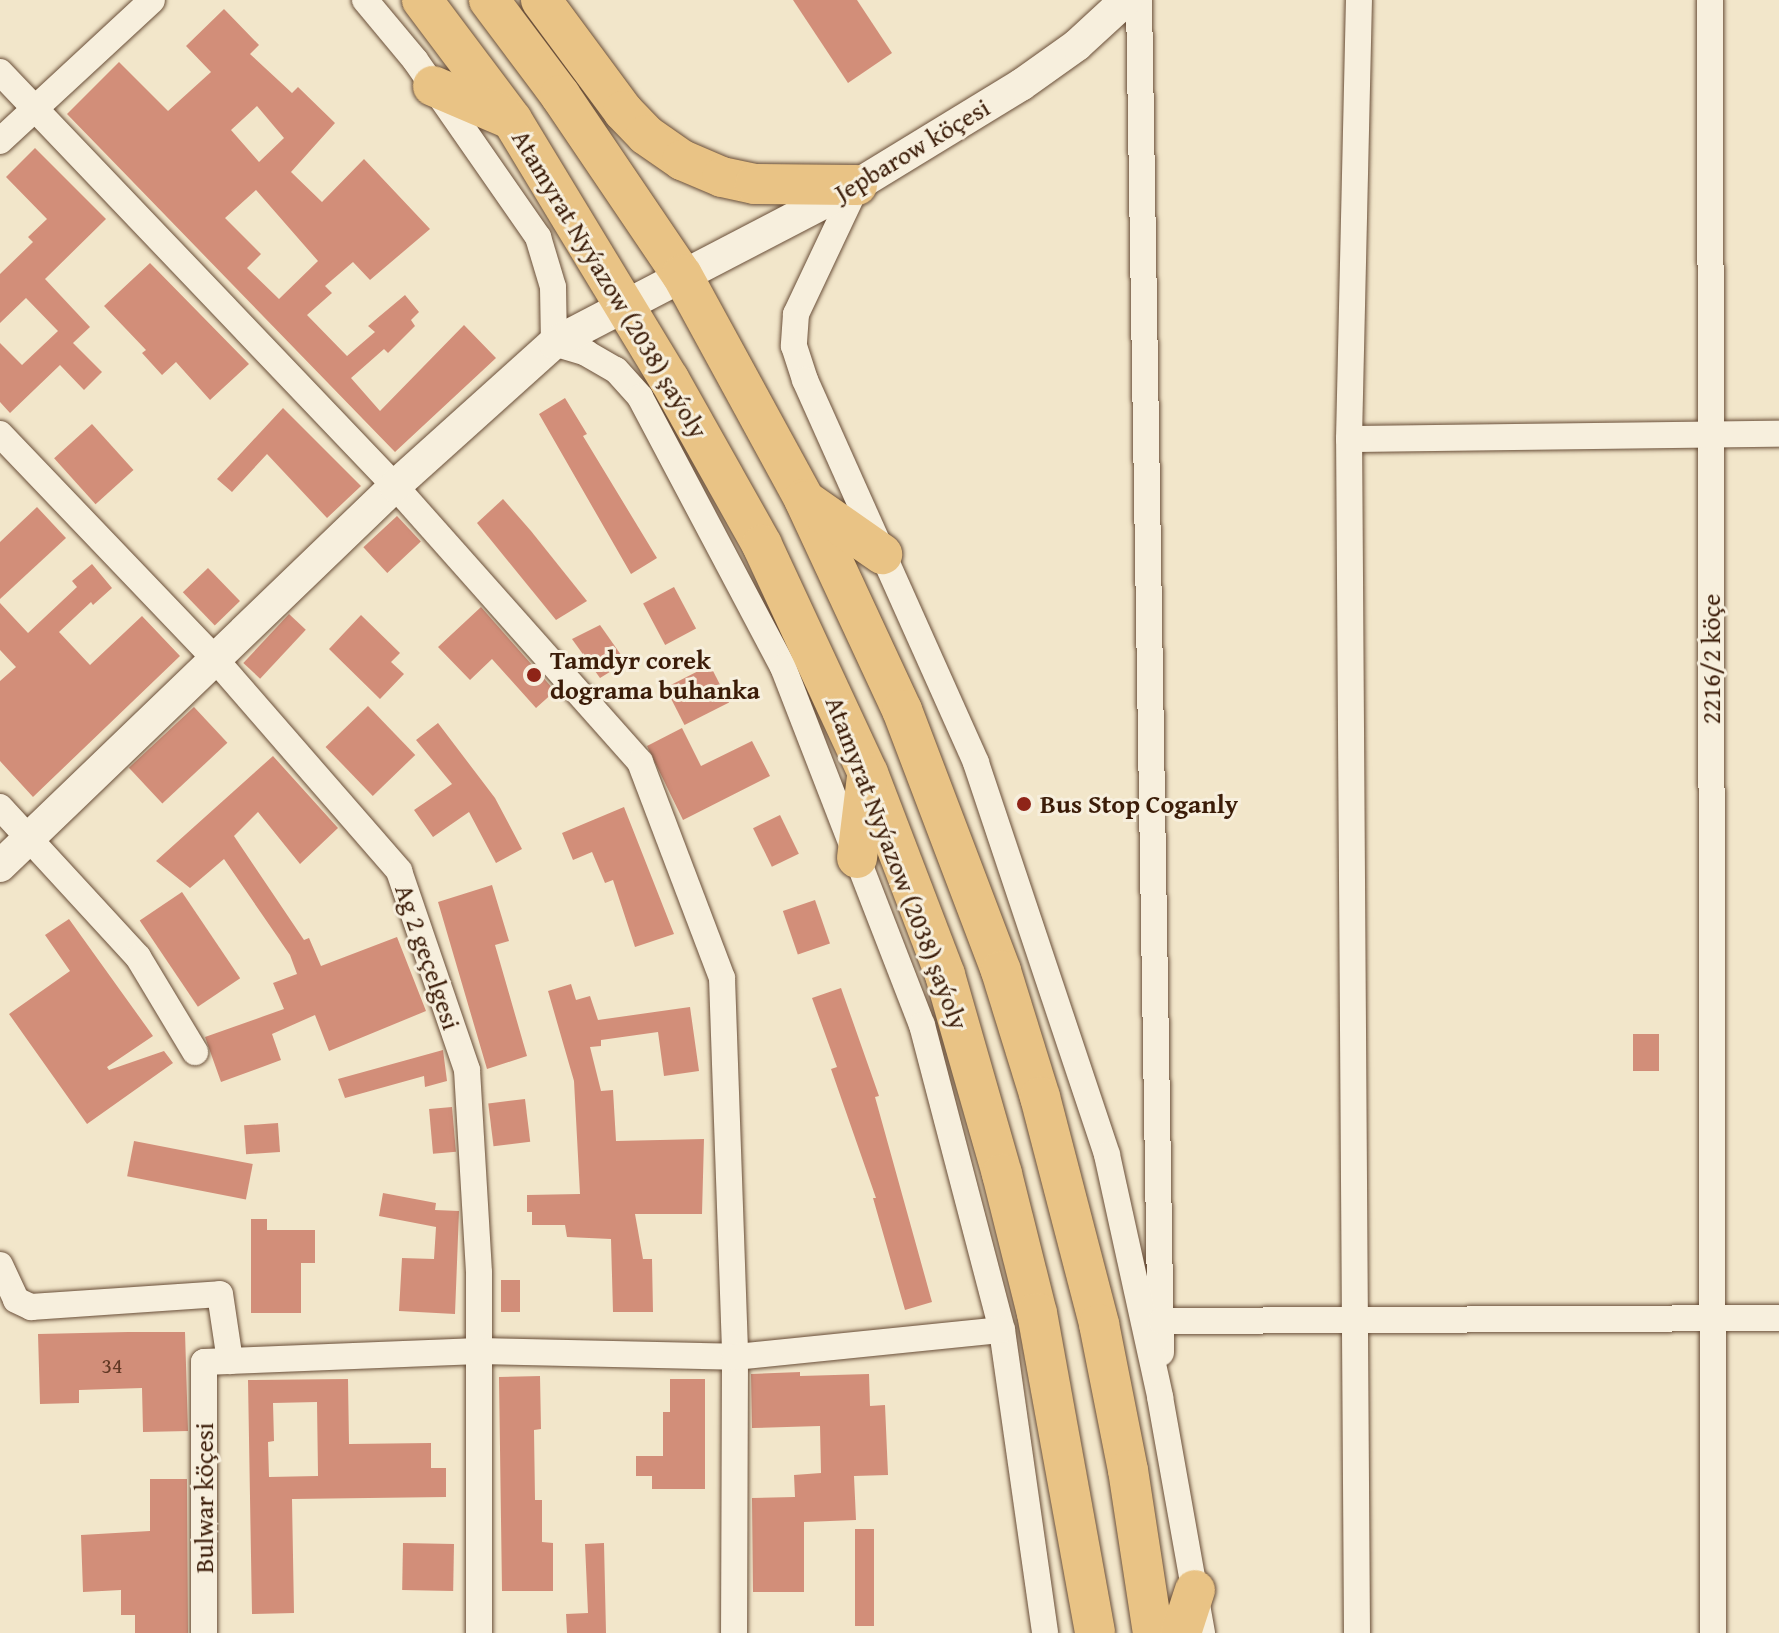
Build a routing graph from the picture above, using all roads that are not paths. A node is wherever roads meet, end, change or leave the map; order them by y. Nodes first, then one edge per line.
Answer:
1 (152, 0) edge
2 (365, 0) edge
3 (422, 0) edge
4 (489, 0) edge
5 (540, 0) edge
6 (1126, 0) edge
7 (1139, 0) edge
8 (1359, 0) edge
9 (1710, 0) edge
10 (0, 72) edge
11 (433, 86) junction
12 (560, 95) junction
13 (36, 107) junction
14 (512, 120) junction
15 (0, 141) edge
16 (857, 185) junction
17 (682, 275) junction
18 (627, 306) junction
19 (554, 343) junction
20 (0, 434) edge
21 (1711, 434) junction
22 (1779, 434) edge
23 (1349, 439) junction
24 (395, 486) junction
25 (804, 499) junction
26 (882, 554) junction
27 (215, 659) junction
28 (868, 773) junction
29 (0, 807) edge
30 (29, 839) junction
31 (857, 858) junction
32 (0, 866) edge
33 (195, 1052) dead end
34 (0, 1265) edge
35 (1712, 1318) junction
36 (1779, 1318) edge
37 (1354, 1319) junction
38 (1161, 1321) junction
39 (1002, 1330) junction
40 (479, 1351) junction
41 (735, 1357) junction
42 (217, 1362) junction
43 (1159, 1390) junction
44 (1195, 1590) junction
45 (204, 1633) edge
46 (479, 1633) edge
47 (734, 1633) edge
48 (1045, 1633) edge
49 (1095, 1633) edge
50 (1153, 1633) edge
51 (1181, 1633) edge
52 (1202, 1633) edge
53 (1357, 1633) edge
54 (1713, 1633) edge

1 - 13 street
2 - 11 street
3 - 14 main road, Atamyrat Nyýazow (2038) şaýoly
4 - 12 main road
5 - 12 main road
5 - 16 main road
6 - 16 street, Jepbarow köçesi
7 - 38 street
8 - 23 street
9 - 21 street, 2216/2 köçe
10 - 13 street
11 - 14 main road
11 - 19 street
12 - 17 main road
13 - 15 street
13 - 24 street
14 - 18 main road, Atamyrat Nyýazow (2038) şaýoly
16 - 17 street, Jepbarow köçesi
16 - 26 street
17 - 18 street, Jepbarow köçesi
17 - 25 main road
18 - 19 street, Jepbarow köçesi
18 - 28 main road, Atamyrat Nyýazow (2038) şaýoly
19 - 24 street, Jepbarow köçesi
19 - 31 street
20 - 27 street, Ag 2 geçelgesi
21 - 22 street
21 - 23 street
21 - 35 street, 2216/2 köçe
23 - 37 street
24 - 27 street, Jepbarow köçesi
24 - 41 street
25 - 26 main road
25 - 50 main road
26 - 43 street
27 - 30 street, Jepbarow köçesi
27 - 40 street, Ag 2 geçelgesi
28 - 31 main road
28 - 49 main road, Atamyrat Nyýazow (2038) şaýoly
29 - 30 street
30 - 32 street, Jepbarow köçesi
30 - 33 street
31 - 39 street
34 - 42 street, Bulwar köçesi
35 - 36 street
35 - 37 street
35 - 54 street, 2216/2 köçe
37 - 38 street
37 - 53 street
38 - 43 street
39 - 41 street
39 - 48 street
40 - 41 street
40 - 42 street
40 - 46 street, Ag 2 geçelgesi
41 - 47 street
42 - 45 street, Bulwar köçesi
43 - 44 street
44 - 51 main road
44 - 52 street

